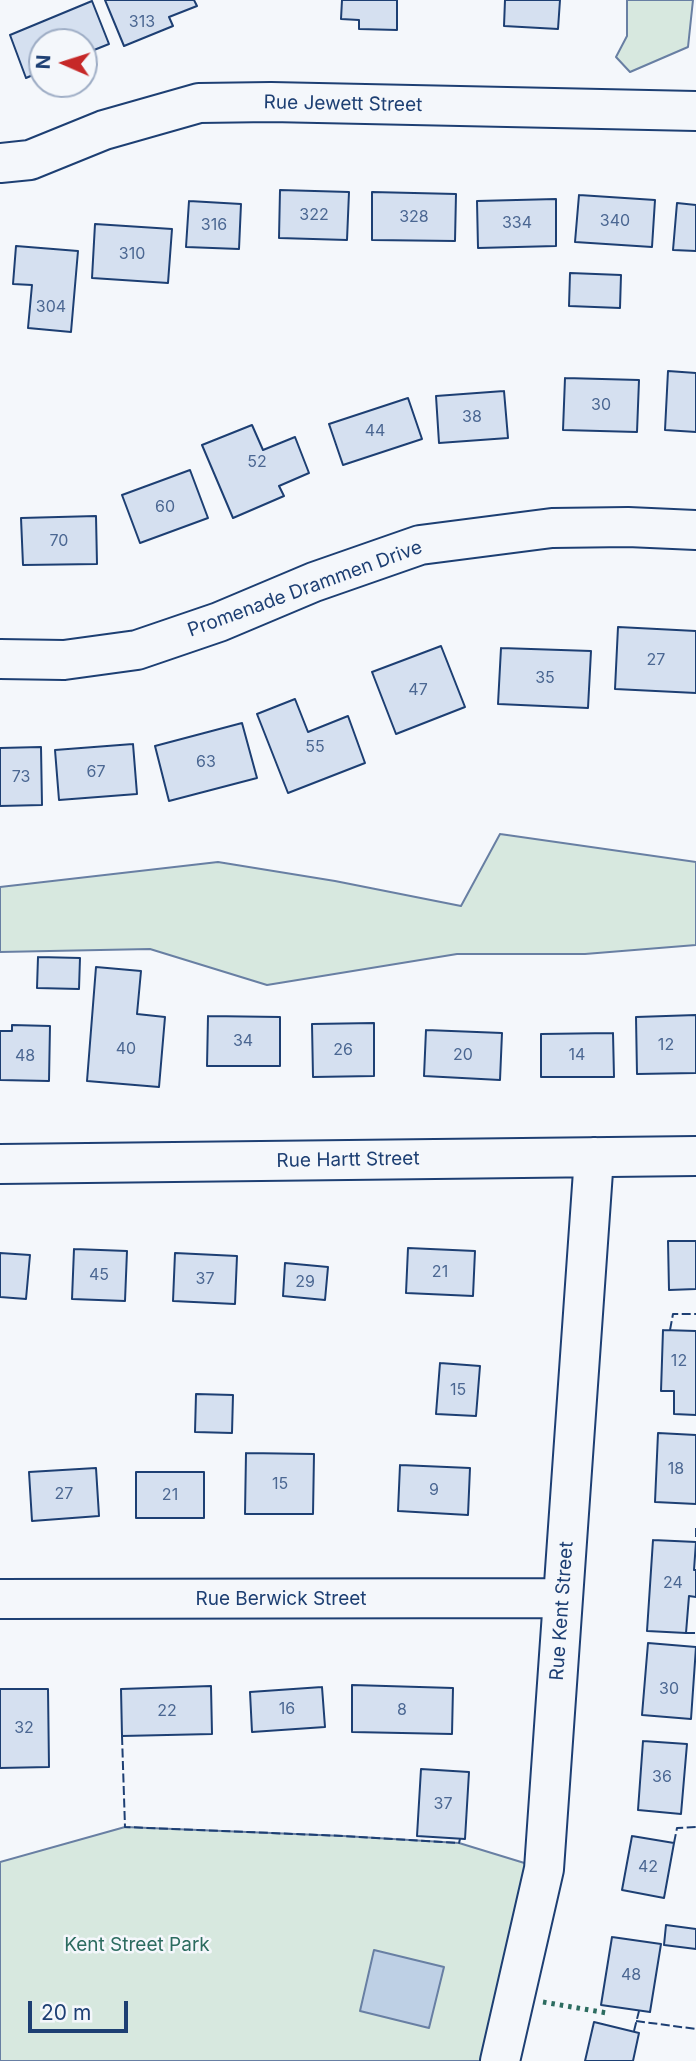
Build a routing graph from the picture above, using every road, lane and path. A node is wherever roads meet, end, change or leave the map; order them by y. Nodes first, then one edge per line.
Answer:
1 (696, 111) edge
2 (0, 163) edge
3 (696, 530) edge
4 (0, 659) edge
5 (696, 1156) edge
6 (594, 1157) junction
7 (0, 1164) edge
8 (562, 1598) junction
9 (0, 1599) edge
10 (500, 2061) edge

1 - 2 street, Rue Jewett Street
3 - 4 street, Promenade Drammen Drive
5 - 6 street, Rue Hartt Street
6 - 7 street, Rue Hartt Street
6 - 8 street, Rue Kent Street
8 - 9 street, Rue Berwick Street
8 - 10 street, Rue Kent Street

